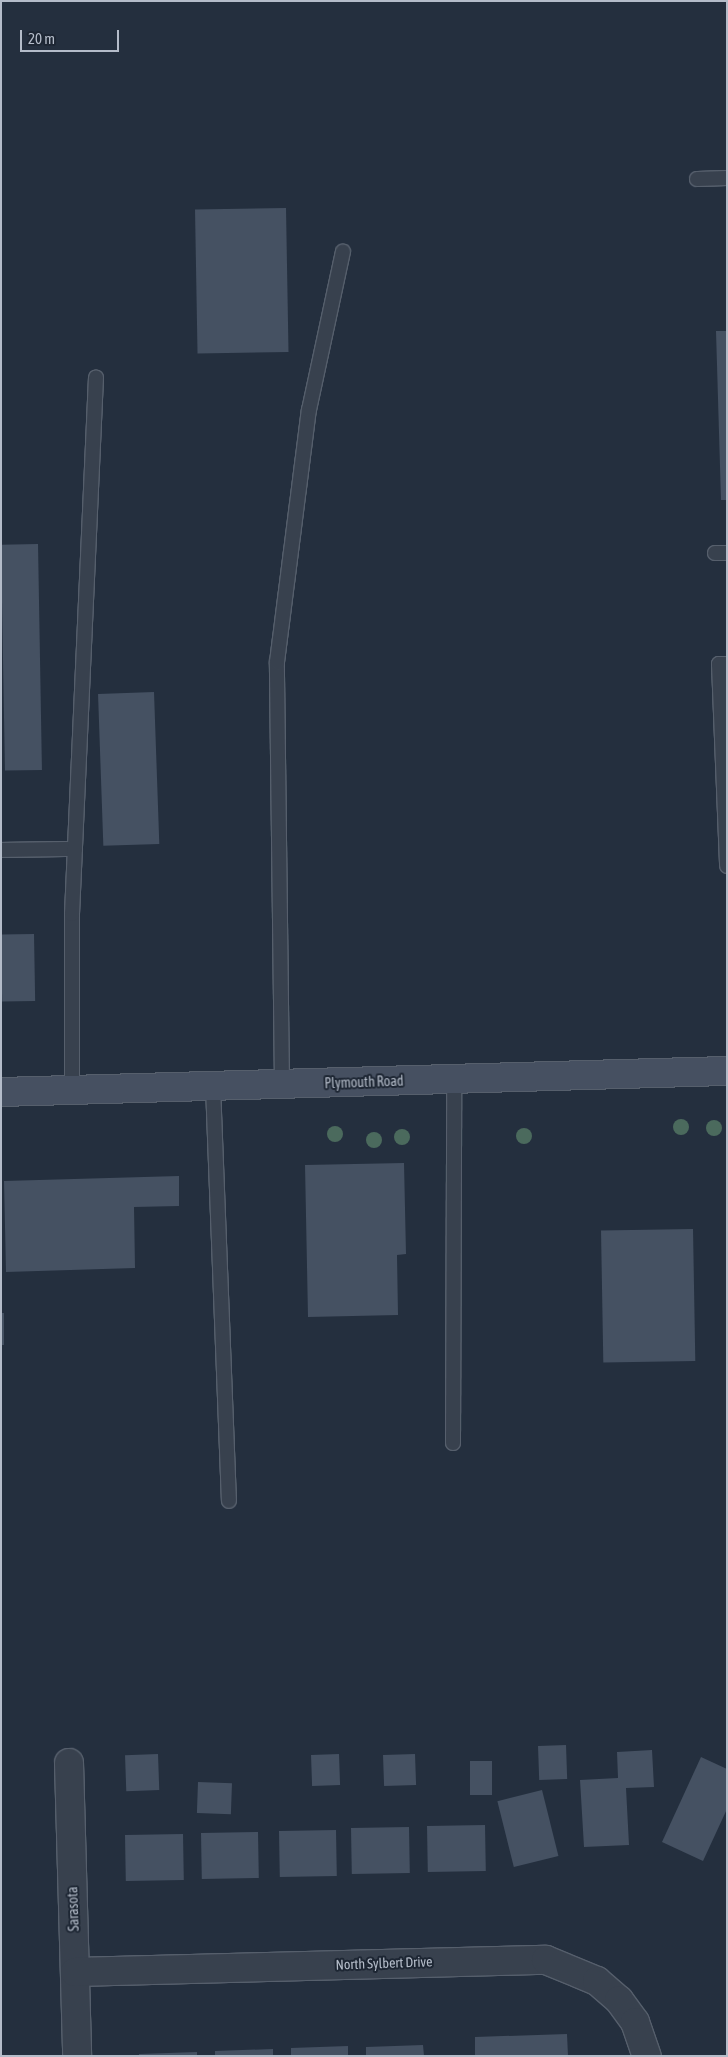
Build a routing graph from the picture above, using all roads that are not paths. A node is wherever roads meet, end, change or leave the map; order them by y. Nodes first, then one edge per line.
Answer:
1 (727, 178) edge
2 (697, 179) dead end
3 (343, 252) dead end
4 (96, 378) dead end
5 (727, 664) edge
6 (75, 849) junction
7 (1, 850) edge
8 (727, 866) edge
9 (727, 1072) edge
10 (454, 1079) junction
11 (282, 1084) junction
12 (213, 1086) junction
13 (72, 1090) junction
14 (1, 1092) edge
15 (453, 1444) dead end
16 (229, 1501) dead end
17 (69, 1763) dead end
18 (75, 1972) junction
19 (77, 2056) edge
20 (647, 2056) edge

1 - 2 lane
3 - 11 lane
4 - 6 lane
5 - 8 lane
6 - 7 lane
6 - 13 lane
9 - 10 main road, Plymouth Road
10 - 11 main road, Plymouth Road
10 - 15 lane
11 - 12 main road, Plymouth Road
12 - 13 main road, Plymouth Road
12 - 16 lane
13 - 14 main road, Plymouth Road
17 - 18 street, Sarasota
18 - 19 street, Sarasota
18 - 20 street, North Sylbert Drive

